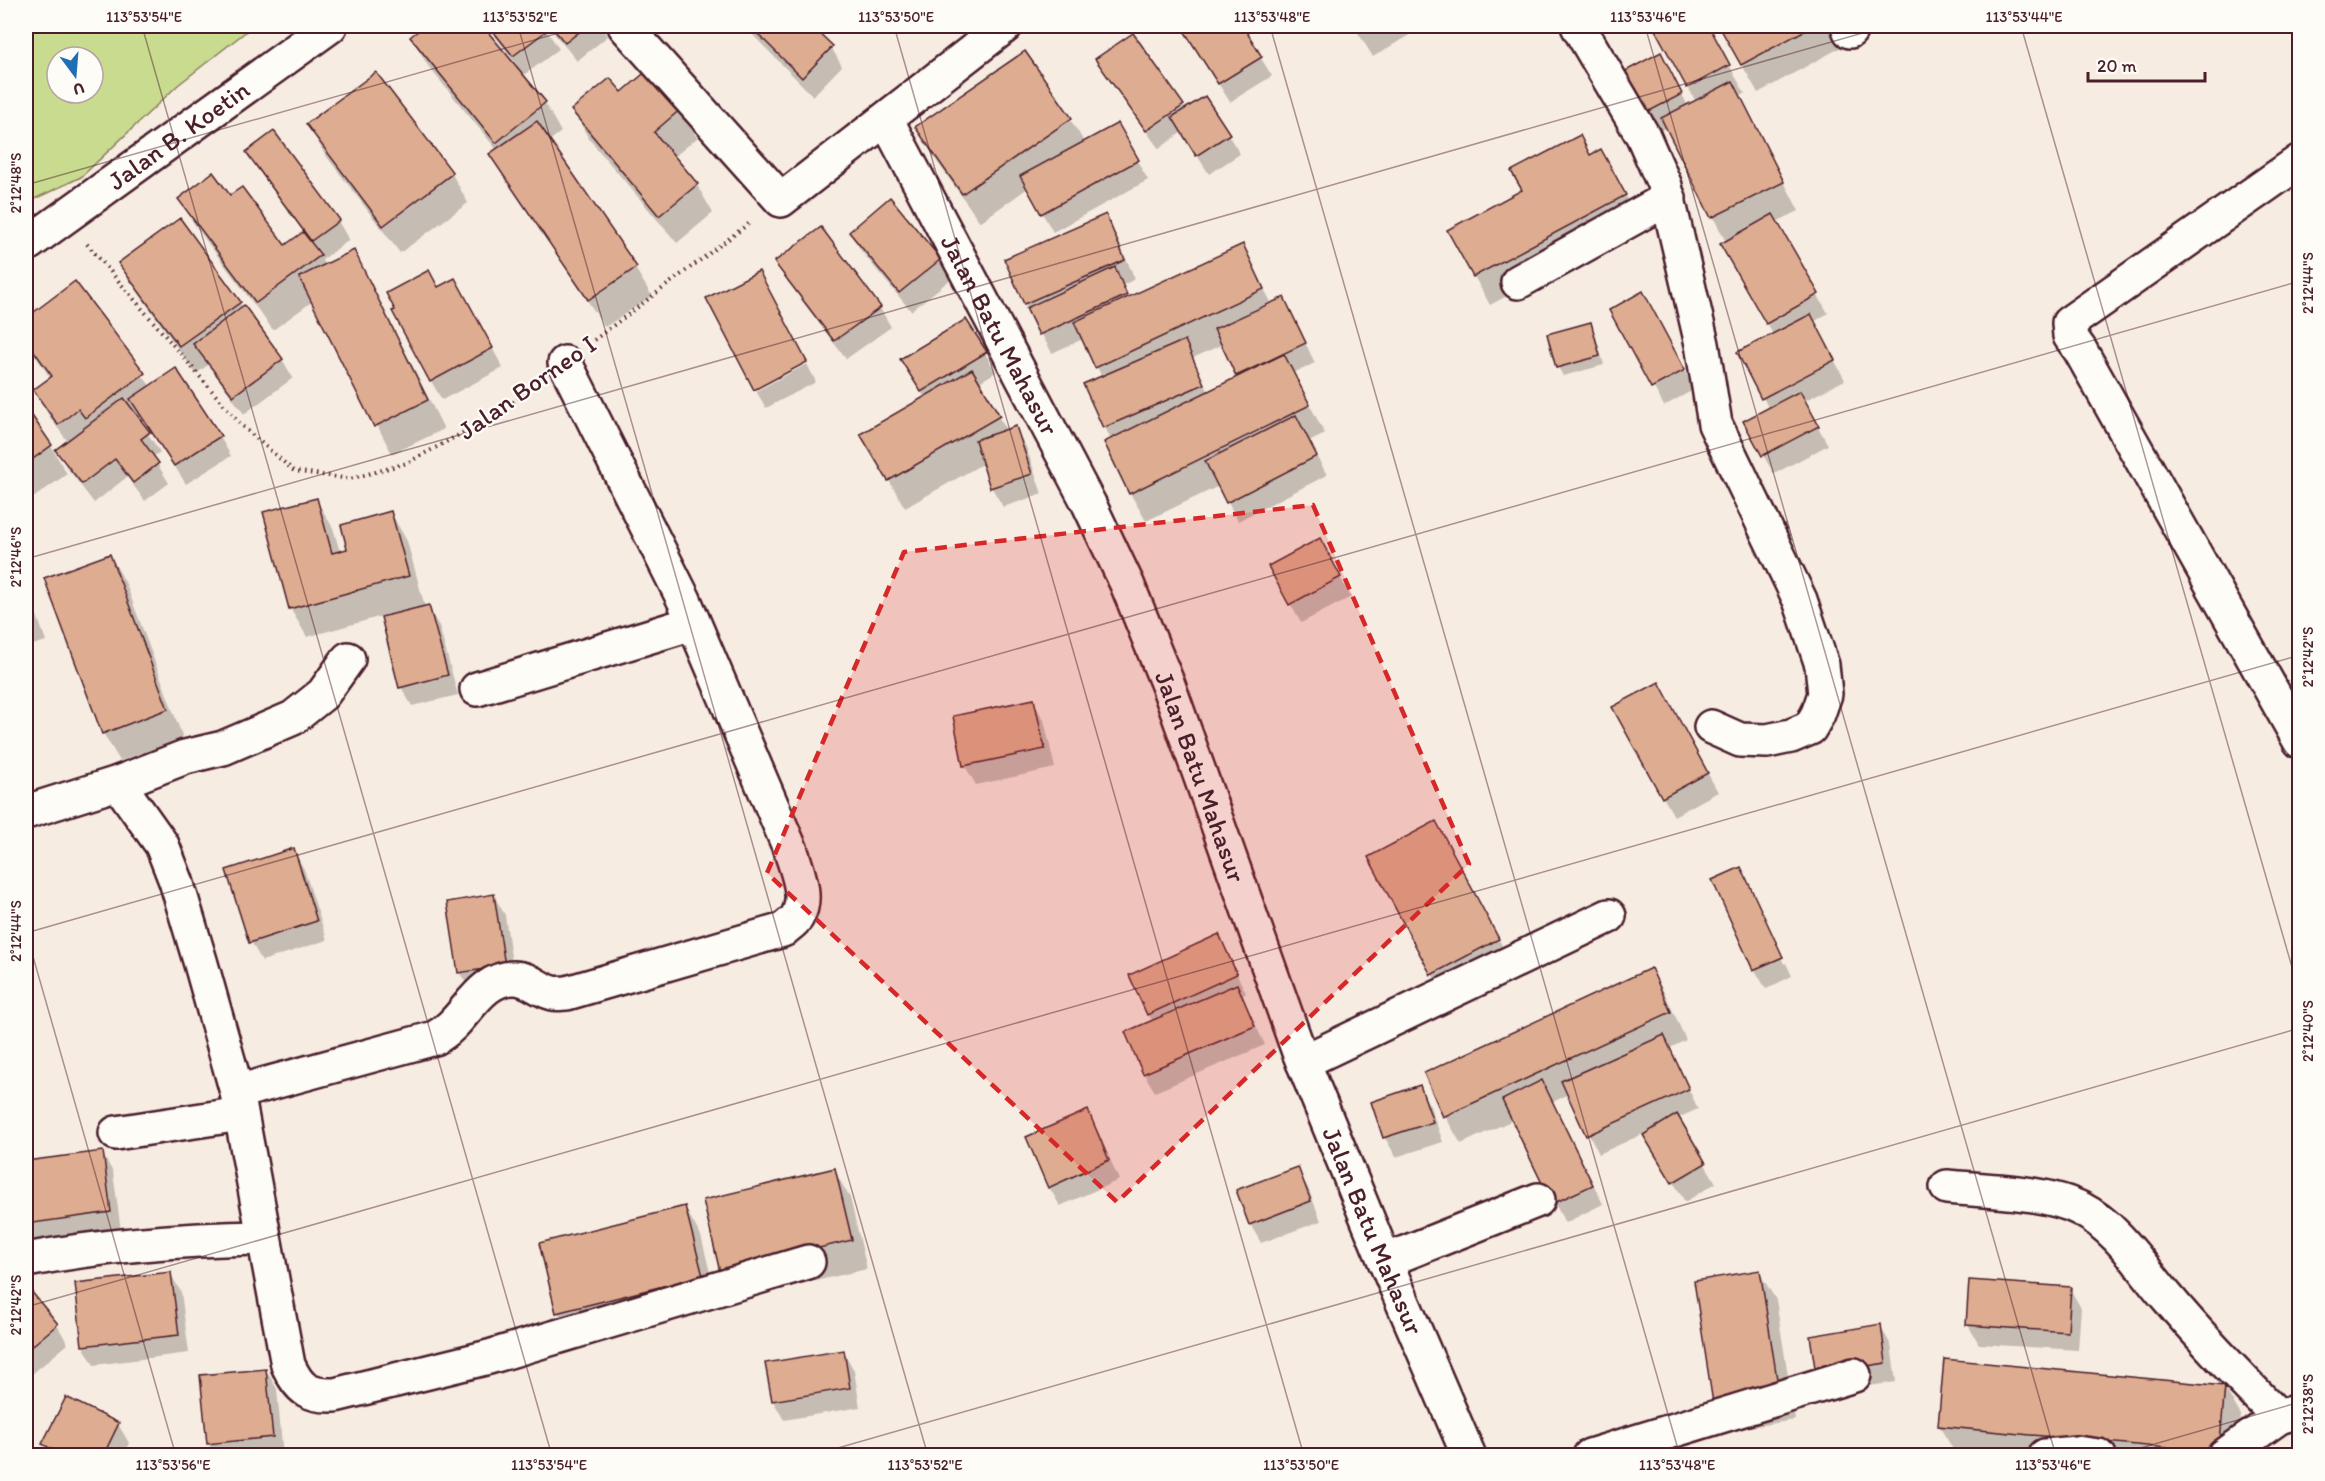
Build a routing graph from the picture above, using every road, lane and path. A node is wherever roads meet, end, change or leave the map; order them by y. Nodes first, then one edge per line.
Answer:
1 (330, 26) edge
2 (625, 26) edge
3 (1005, 26) edge
4 (1578, 26) edge
5 (886, 119) junction
6 (2300, 161) edge
7 (1669, 198) junction
8 (781, 200) junction
9 (64, 218) junction
10 (26, 245) edge
11 (1518, 282) dead end
12 (565, 363) junction
13 (693, 622) junction
14 (348, 659) dead end
15 (477, 689) dead end
16 (1711, 727) dead end
17 (2300, 741) edge
18 (118, 783) junction
19 (26, 812) edge
20 (1609, 916) dead end
21 (1303, 1062) junction
22 (239, 1103) junction
23 (116, 1132) dead end
24 (1947, 1187) dead end
25 (1538, 1200) dead end
26 (263, 1238) junction
27 (26, 1260) edge
28 (1384, 1261) junction
29 (808, 1262) dead end
30 (1854, 1375) dead end
31 (2289, 1414) edge
32 (1469, 1455) edge
33 (1590, 1455) edge
34 (2044, 1455) edge
35 (2099, 1455) edge
36 (2224, 1455) edge

1 - 9 street, Jalan B. Koetin
2 - 8 street
3 - 5 street
4 - 7 street
5 - 8 street
5 - 21 street, Jalan Batu Mahasur
6 - 17 street
7 - 11 street
7 - 16 street
8 - 12 path, Jalan Borneo I
9 - 10 street, Jalan B. Koetin
9 - 12 path, Jalan Borneo I
12 - 13 street
13 - 15 street
13 - 22 street
14 - 18 street
18 - 19 street
18 - 22 street
20 - 21 street
21 - 28 street, Jalan Batu Mahasur
22 - 23 street
22 - 26 street
24 - 31 street
25 - 28 street
26 - 27 street
26 - 29 street
28 - 32 street, Jalan Batu Mahasur
30 - 33 street
31 - 36 street
34 - 35 street

